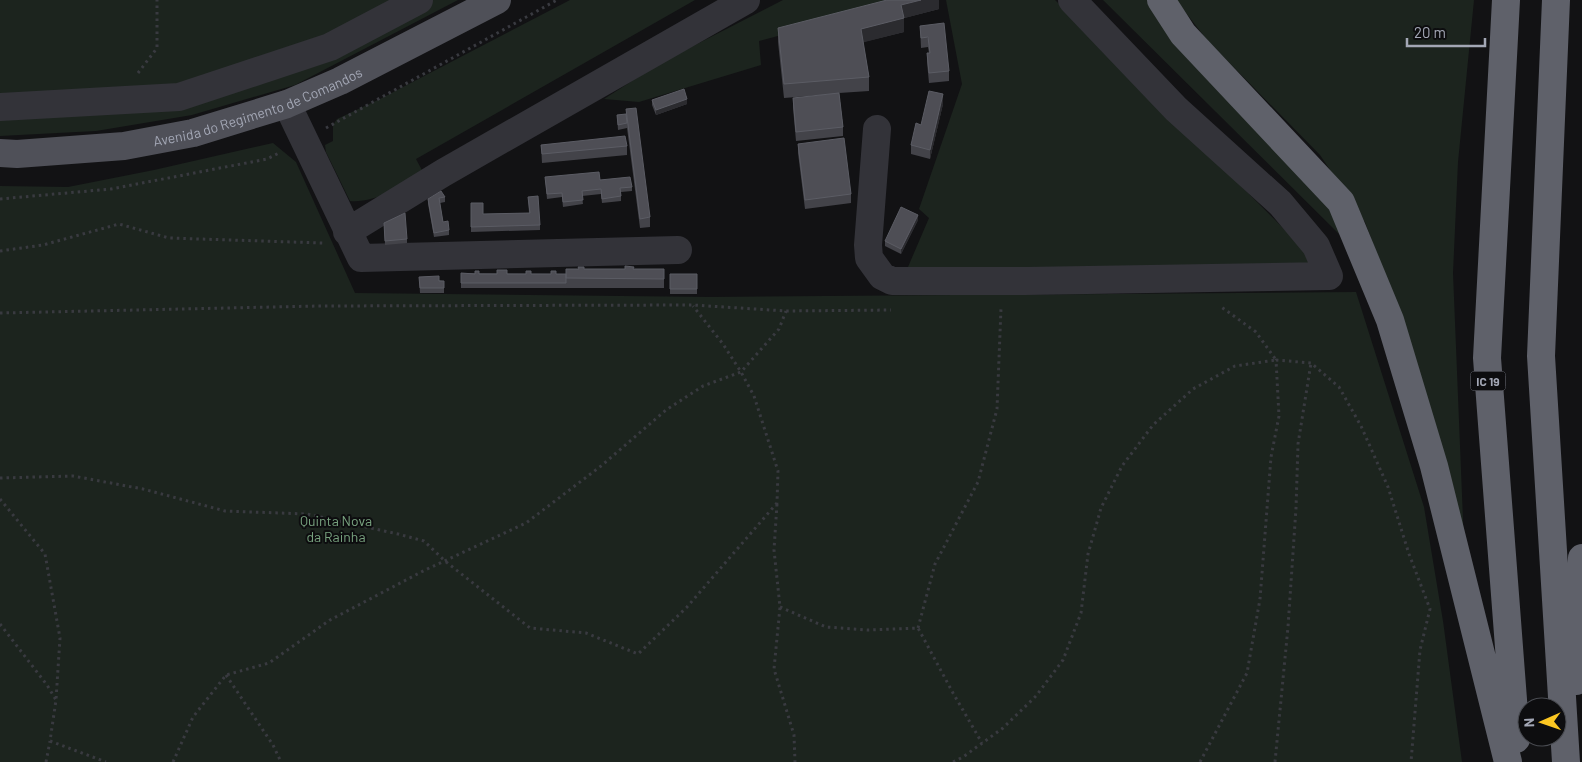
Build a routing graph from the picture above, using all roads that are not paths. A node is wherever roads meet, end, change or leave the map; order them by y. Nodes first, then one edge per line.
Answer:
1 (419, 0) edge
2 (497, 0) edge
3 (746, 0) edge
4 (1072, 0) edge
5 (1161, 0) edge
6 (1506, 0) edge
7 (1556, 0) edge
8 (287, 104) junction
9 (0, 107) edge
10 (877, 128) dead end
11 (0, 153) edge
12 (347, 232) junction
13 (678, 250) dead end
14 (1582, 558) edge
15 (1508, 762) edge
16 (1517, 762) edge
17 (1566, 762) edge
18 (1572, 762) edge

1 - 9 street
2 - 8 main road, Avenida do Regimento de Comandos
3 - 12 street
4 - 10 street
5 - 15 highway
6 - 16 highway, IC 19
7 - 17 highway
8 - 11 main road, Avenida do Regimento de Comandos
8 - 12 street
12 - 13 street
14 - 18 highway

